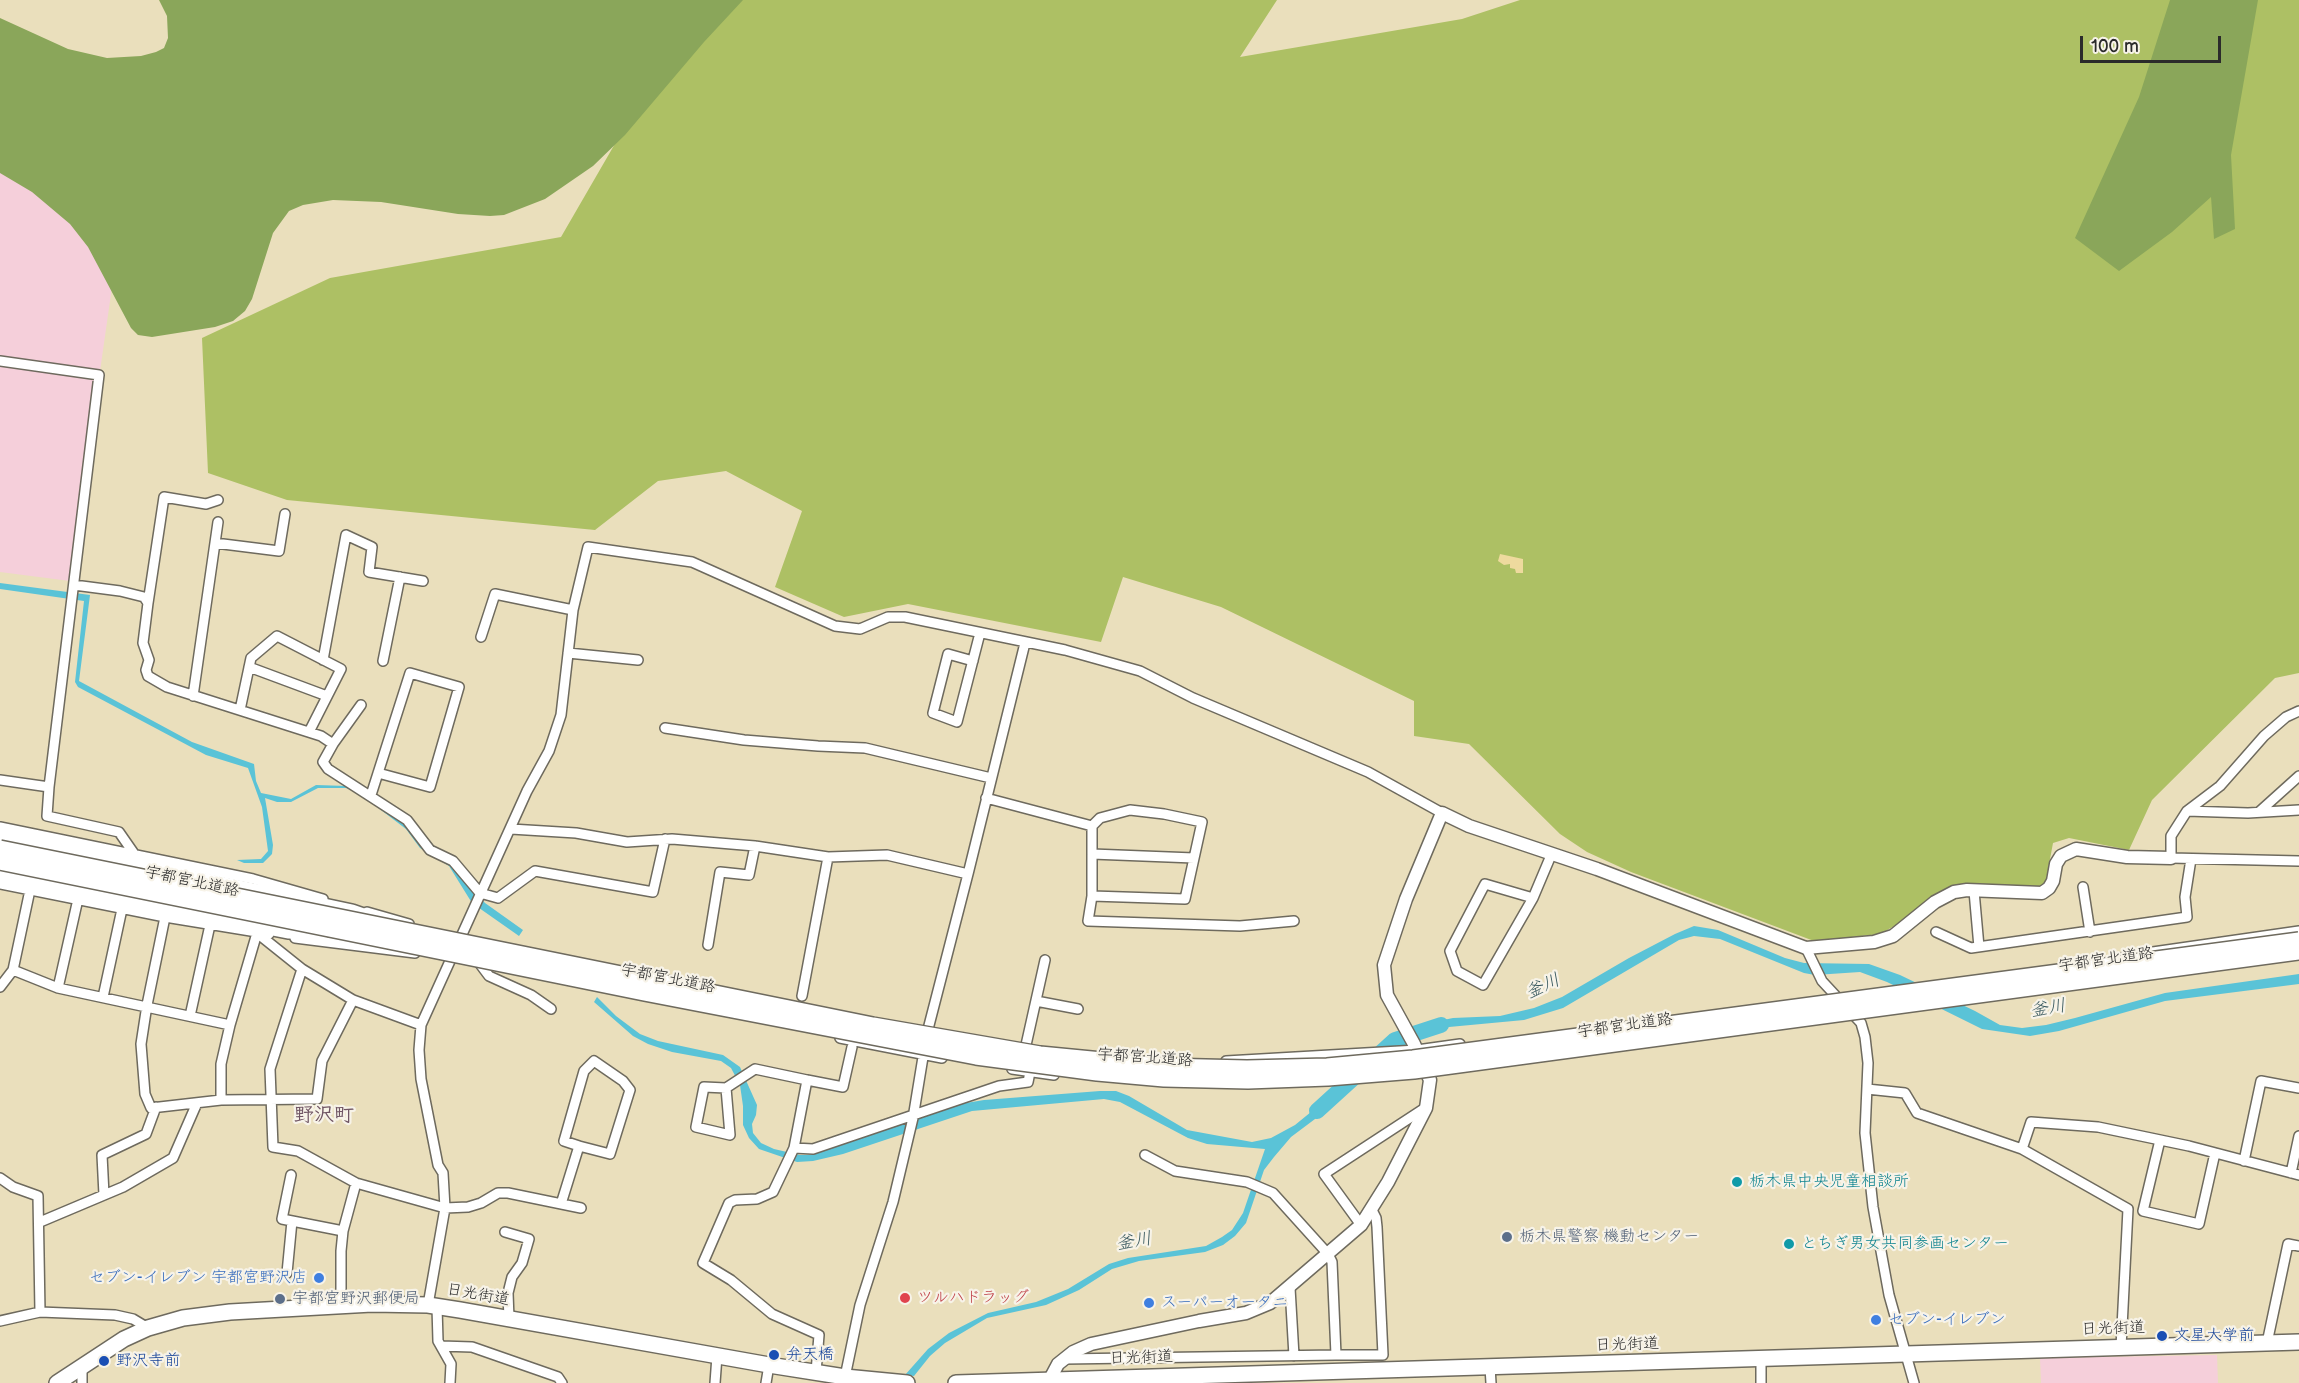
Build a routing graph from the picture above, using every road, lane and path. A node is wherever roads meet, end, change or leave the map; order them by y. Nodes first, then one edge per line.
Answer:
1 (0, 361) edge
2 (218, 500) dead end
3 (285, 514) dead end
4 (218, 522) dead end
5 (215, 543) junction
6 (400, 577) junction
7 (423, 581) dead end
8 (74, 585) junction
9 (148, 603) junction
10 (573, 610) junction
11 (980, 633) junction
12 (481, 637) dead end
13 (1025, 643) junction
14 (568, 653) junction
15 (323, 660) junction
16 (638, 660) dead end
17 (383, 661) dead end
18 (973, 661) junction
19 (249, 668) junction
20 (194, 696) junction
21 (327, 696) junction
22 (361, 705) dead end
23 (240, 710) junction
24 (2299, 711) edge
25 (665, 728) dead end
26 (309, 732) junction
27 (333, 744) junction
28 (378, 773) junction
29 (2299, 776) edge
30 (991, 778) junction
31 (0, 780) edge
32 (49, 787) junction
33 (371, 795) junction
34 (986, 798) junction
35 (2299, 810) edge
36 (2187, 811) junction
37 (2259, 812) junction
38 (1442, 813) junction
39 (1092, 826) junction
40 (0, 827) edge
41 (511, 829) junction
42 (0, 837) edge
43 (665, 839) junction
44 (755, 846) junction
45 (0, 848) edge
46 (1092, 854) junction
47 (1552, 854) junction
48 (135, 855) junction
49 (828, 857) junction
50 (1194, 858) junction
51 (2171, 858) junction
52 (2191, 859) junction
53 (2299, 861) edge
54 (0, 862) edge
55 (968, 874) junction
56 (0, 875) edge
57 (0, 884) edge
58 (2083, 886) dead end
59 (30, 890) junction
60 (1974, 891) junction
61 (480, 893) junction
62 (1092, 896) junction
63 (1533, 898) junction
64 (78, 899) junction
65 (122, 909) junction
66 (165, 917) junction
67 (1294, 921) dead end
68 (210, 925) junction
69 (405, 931) junction
70 (2299, 931) edge
71 (346, 932) junction
72 (1936, 932) dead end
73 (2090, 932) junction
74 (257, 933) junction
75 (461, 937) junction
76 (2299, 940) edge
77 (708, 945) dead end
78 (1979, 947) junction
79 (2299, 952) edge
80 (1809, 953) junction
81 (2299, 957) edge
82 (452, 958) junction
83 (1045, 960) dead end
84 (480, 964) junction
85 (302, 969) junction
86 (13, 970) junction
87 (0, 987) edge
88 (58, 988) junction
89 (802, 996) dead end
90 (1836, 996) junction
91 (102, 997) junction
92 (353, 1000) junction
93 (1036, 1001) junction
94 (147, 1005) junction
95 (551, 1009) dead end
96 (1078, 1009) dead end
97 (190, 1016) junction
98 (1857, 1018) junction
99 (230, 1025) junction
100 (421, 1025) junction
101 (928, 1029) junction
102 (1026, 1045) junction
103 (852, 1047) dead end
104 (1415, 1047) junction
105 (923, 1055) junction
106 (1030, 1072) junction
107 (1427, 1074) junction
108 (807, 1080) junction
109 (726, 1088) junction
110 (2299, 1088) edge
111 (1867, 1089) junction
112 (271, 1098) junction
113 (221, 1100) junction
114 (197, 1103) junction
115 (156, 1107) junction
116 (1426, 1108) junction
117 (914, 1114) junction
118 (2299, 1136) edge
119 (2160, 1140) junction
120 (579, 1146) junction
121 (794, 1148) junction
122 (2022, 1149) junction
123 (2215, 1153) junction
124 (1145, 1155) dead end
125 (2244, 1161) junction
126 (2295, 1174) edge
127 (291, 1175) dead end
128 (0, 1178) edge
129 (356, 1183) junction
130 (104, 1195) junction
131 (561, 1204) junction
132 (445, 1208) junction
133 (582, 1208) dead end
134 (1372, 1210) junction
135 (40, 1221) junction
136 (292, 1221) junction
137 (1361, 1225) junction
138 (343, 1231) junction
139 (505, 1232) dead end
140 (2299, 1246) edge
141 (1328, 1254) junction
142 (287, 1273) dead end
143 (1290, 1288) junction
144 (341, 1305) junction
145 (432, 1306) junction
146 (40, 1312) junction
147 (509, 1319) junction
148 (0, 1321) edge
149 (148, 1328) junction
150 (2299, 1342) edge
151 (2267, 1343) junction
152 (441, 1346) junction
153 (2121, 1347) junction
154 (1907, 1353) junction
155 (1336, 1355) junction
156 (717, 1356) junction
157 (1294, 1356) junction
158 (1064, 1359) junction
159 (1761, 1360) junction
160 (769, 1365) junction
161 (82, 1366) junction
162 (1490, 1367) junction
163 (816, 1372) junction
164 (1050, 1379) junction
165 (1208, 1379) edge
166 (845, 1380) edge
167 (57, 1383) edge
168 (82, 1383) edge
169 (450, 1383) edge
170 (562, 1383) edge
171 (715, 1383) edge
172 (766, 1383) edge
173 (901, 1383) edge
174 (907, 1383) edge
175 (956, 1383) edge
176 (1491, 1383) edge
177 (1761, 1383) edge
178 (1914, 1383) edge

1 - 8 street
2 - 9 street
3 - 5 street
4 - 5 street
5 - 20 street
6 - 7 street
6 - 15 street
6 - 17 street
8 - 9 street
8 - 32 street
9 - 20 street
10 - 11 street
10 - 12 street
10 - 14 street
11 - 13 street
11 - 18 street
13 - 30 street
13 - 38 street
14 - 16 street
14 - 41 street
15 - 19 street
15 - 21 street
18 - 18 street
19 - 21 street
19 - 23 street
20 - 23 street
21 - 26 street
22 - 27 street
23 - 26 street
24 - 36 street
25 - 30 street
26 - 27 street
27 - 33 street
28 - 28 street
28 - 33 street
29 - 37 street
30 - 34 street
31 - 32 street
32 - 48 street
33 - 61 street
34 - 39 street
34 - 55 street
35 - 37 street
36 - 37 street
36 - 51 street
38 - 47 street
38 - 104 street
39 - 46 street
39 - 50 street
40 - 48 street
41 - 43 street
41 - 61 street
42 - 69 highway, bridge
43 - 44 street
43 - 61 street
44 - 49 street
44 - 77 street
45 - 69 highway, 宇都宮北道路, bridge
46 - 50 street
46 - 62 street
47 - 63 street
47 - 80 street
48 - 75 street
49 - 55 street
49 - 89 street
50 - 62 street
51 - 52 street
51 - 60 street
52 - 53 street
52 - 73 street
54 - 71 highway, 宇都宮北道路, bridge
55 - 101 street
56 - 71 highway, bridge
57 - 59 street
58 - 73 street
59 - 64 street
59 - 86 street
60 - 78 street
60 - 80 street
61 - 75 street
62 - 67 street
63 - 63 street
64 - 65 street
64 - 88 street
65 - 66 street
65 - 91 street
66 - 68 street
66 - 94 street
68 - 74 street
68 - 97 street
69 - 76 highway, 宇都宮北道路, bridge
70 - 90 street
71 - 79 highway, 宇都宮北道路, bridge
72 - 78 street
73 - 78 street
74 - 82 street
74 - 85 street
74 - 99 street
75 - 82 street
75 - 101 street
80 - 90 street
81 - 98 street
82 - 84 street
82 - 100 street
83 - 93 street
84 - 95 street
84 - 105 street
85 - 92 street
85 - 112 street
86 - 87 street
86 - 88 street
88 - 91 street
90 - 98 street
90 - 104 street
91 - 94 street
92 - 100 street
92 - 112 street
93 - 96 street
93 - 102 street
94 - 97 street
94 - 115 street
97 - 99 street
98 - 107 street
98 - 111 street
99 - 113 street
100 - 132 street
101 - 102 street
101 - 105 street
102 - 104 street
103 - 108 street
104 - 107 street
105 - 106 street
105 - 117 street
106 - 107 street
106 - 117 street
107 - 116 street
108 - 109 street
108 - 121 street
109 - 109 street
110 - 125 street
111 - 122 street
111 - 154 street
112 - 113 street
112 - 129 street
113 - 114 street
114 - 115 street
114 - 130 street
115 - 130 street
116 - 134 street
116 - 137 street
117 - 121 street
117 - 166 street
118 - 126 street
119 - 122 street
119 - 123 street
119 - 123 street
120 - 120 street
120 - 131 street
121 - 163 street
122 - 153 street
123 - 125 street
124 - 141 street
125 - 126 street
127 - 136 street
128 - 135 street
129 - 132 street
129 - 138 street
130 - 135 street
131 - 132 street
131 - 133 street
132 - 145 street
134 - 137 street
134 - 155 street
135 - 146 street
136 - 138 street
136 - 142 street
137 - 141 street
138 - 144 street
139 - 147 street
140 - 151 street
141 - 143 street
141 - 155 street
143 - 157 street
143 - 158 street
144 - 145 highway, 日光街道
144 - 149 highway, 日光街道
145 - 147 highway, 日光街道
145 - 152 street
146 - 148 street
146 - 149 street
147 - 156 highway, 日光街道
149 - 161 highway, 日光街道
150 - 151 highway, 日光街道
151 - 153 highway, 日光街道
152 - 169 street
152 - 170 street
153 - 154 highway, 日光街道
154 - 159 highway, 日光街道
154 - 178 street
155 - 157 street
156 - 160 highway, 日光街道
156 - 171 street
157 - 158 street
158 - 164 street
159 - 162 highway, 日光街道
159 - 177 street
160 - 163 highway, 日光街道
160 - 172 street
161 - 167 highway, 日光街道
161 - 168 street
162 - 165 highway, 日光街道
162 - 176 street
163 - 166 highway, 日光街道
164 - 165 highway, 日光街道
164 - 175 highway, 日光街道
166 - 173 highway, 日光街道
173 - 174 highway, 日光街道

